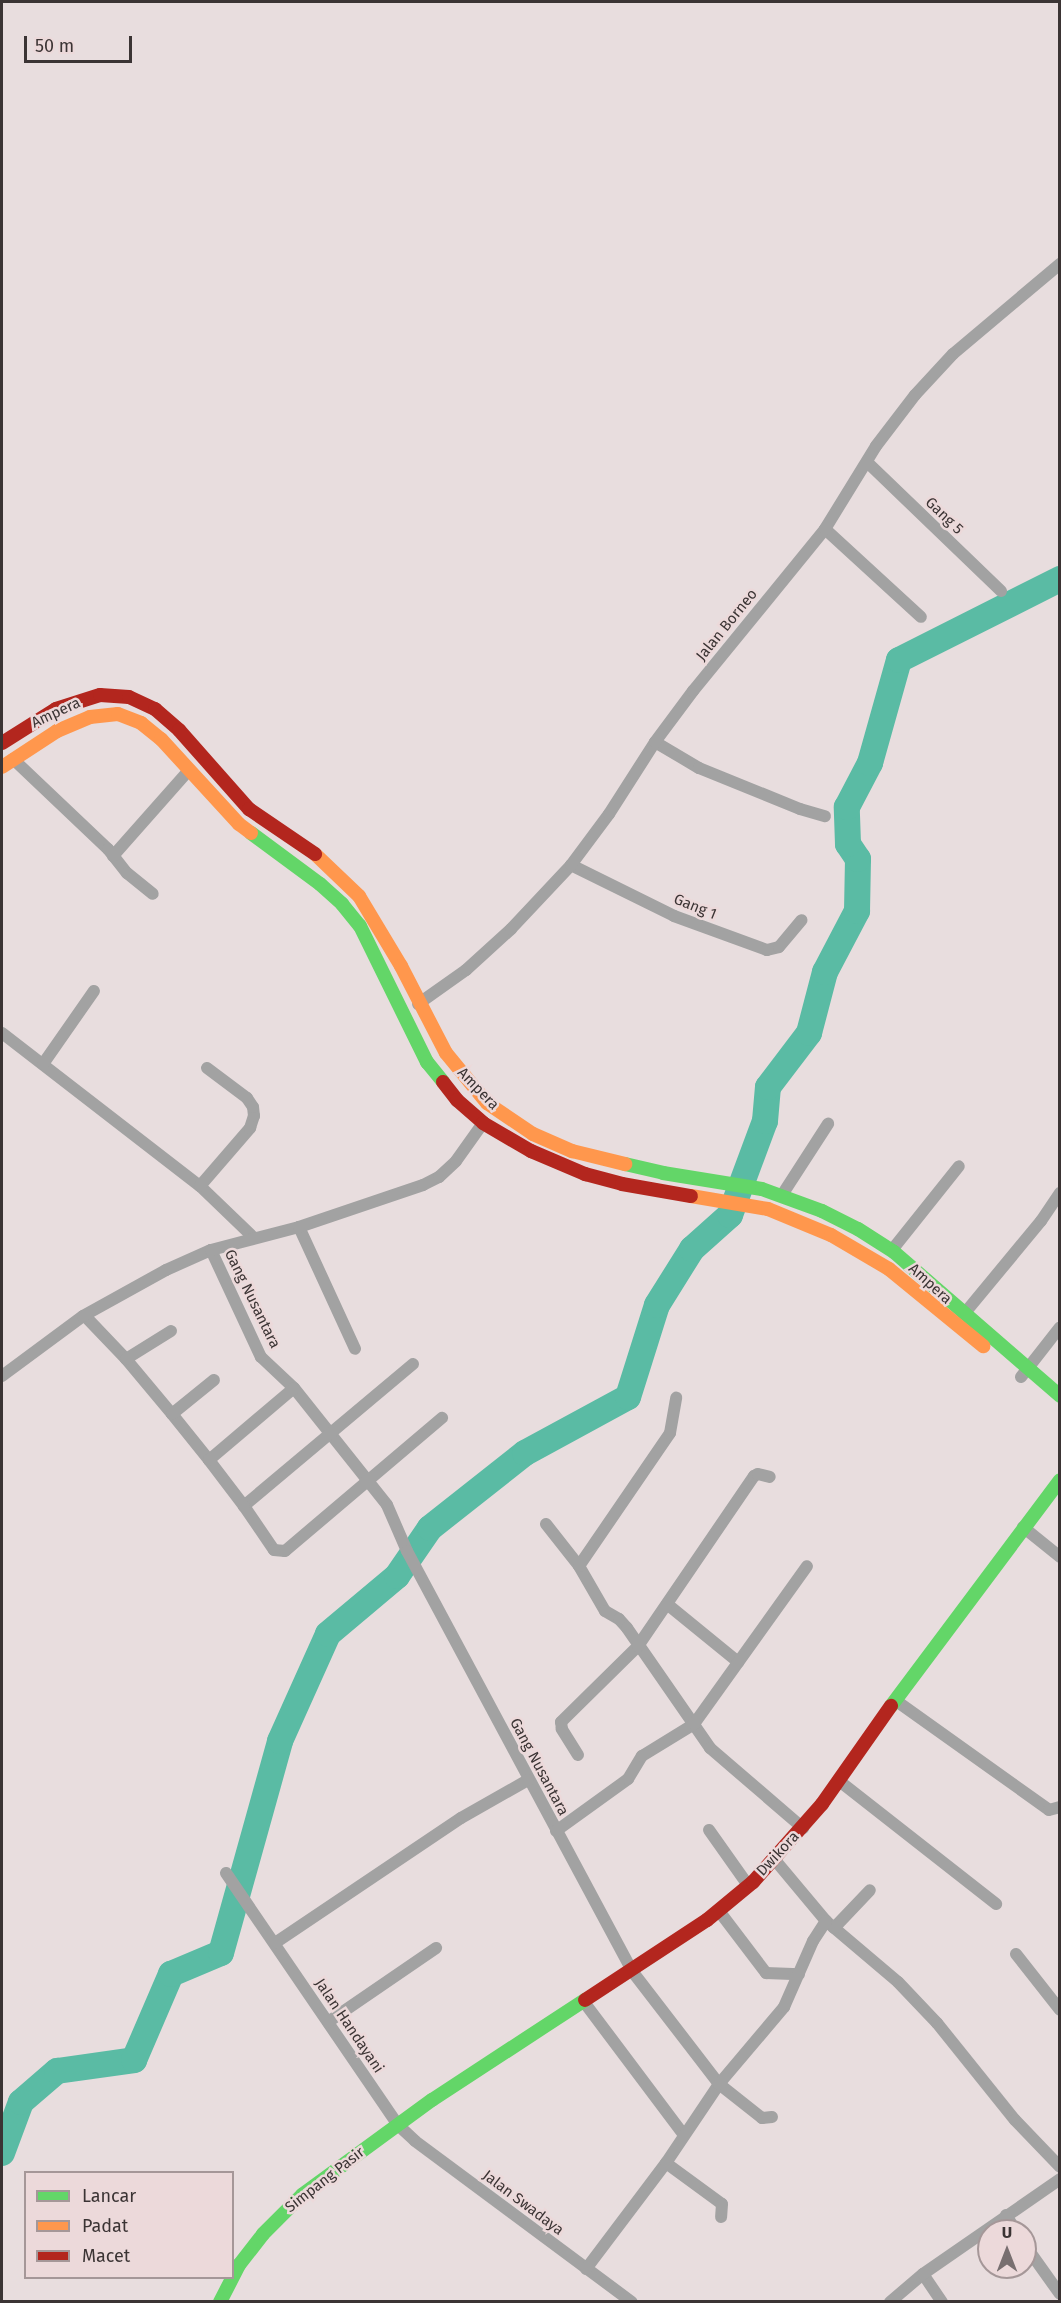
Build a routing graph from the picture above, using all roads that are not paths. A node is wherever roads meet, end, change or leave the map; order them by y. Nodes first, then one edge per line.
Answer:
1 (1059, 264) edge
2 (867, 462) junction
3 (825, 529) junction
4 (1001, 591) dead end
5 (921, 617) dead end
6 (655, 742) junction
7 (2, 743) edge
8 (7, 763) edge
9 (189, 770) junction
10 (825, 816) dead end
11 (113, 855) junction
12 (571, 866) junction
13 (153, 894) dead end
14 (802, 920) dead end
15 (94, 991) dead end
16 (418, 1004) junction
17 (2, 1033) edge
18 (43, 1064) junction
19 (207, 1068) dead end
20 (474, 1088) junction
21 (457, 1100) junction
22 (483, 1124) junction
23 (828, 1124) dead end
24 (959, 1166) dead end
25 (200, 1186) junction
26 (1059, 1193) edge
27 (782, 1195) junction
28 (299, 1227) junction
29 (254, 1238) junction
30 (211, 1250) junction
31 (892, 1250) junction
32 (964, 1314) junction
33 (85, 1316) junction
34 (1059, 1327) edge
35 (171, 1331) dead end
36 (355, 1348) dead end
37 (126, 1359) junction
38 (413, 1364) dead end
39 (1024, 1373) junction
40 (2, 1376) edge
41 (214, 1380) dead end
42 (294, 1388) junction
43 (1059, 1396) edge
44 (676, 1398) dead end
45 (1059, 1408) edge
46 (172, 1414) junction
47 (442, 1418) dead end
48 (331, 1434) junction
49 (208, 1460) junction
50 (770, 1477) dead end
51 (1059, 1480) edge
52 (369, 1482) junction
53 (243, 1506) junction
54 (546, 1524) dead end
55 (1023, 1527) junction
56 (1059, 1557) edge
57 (579, 1566) junction
58 (807, 1566) dead end
59 (667, 1604) junction
60 (638, 1646) junction
61 (738, 1662) junction
62 (895, 1700) junction
63 (694, 1724) junction
64 (578, 1755) dead end
65 (528, 1780) junction
66 (838, 1780) junction
67 (1059, 1807) edge
68 (803, 1828) junction
69 (709, 1830) dead end
70 (556, 1831) junction
71 (775, 1860) junction
72 (226, 1872) dead end
73 (748, 1885) junction
74 (870, 1890) dead end
75 (996, 1904) dead end
76 (719, 1911) junction
77 (830, 1925) junction
78 (275, 1943) junction
79 (436, 1948) dead end
80 (1016, 1954) dead end
81 (632, 1971) junction
82 (799, 1974) junction
83 (584, 2002) junction
84 (1059, 2010) edge
85 (328, 2022) junction
86 (718, 2084) junction
87 (772, 2117) dead end
88 (398, 2125) junction
89 (684, 2134) junction
90 (666, 2163) junction
91 (1059, 2167) edge
92 (1059, 2179) edge
93 (1006, 2215) junction
94 (721, 2217) dead end
95 (1008, 2219) edge
96 (1037, 2262) edge
97 (586, 2269) junction
98 (234, 2274) edge
99 (923, 2274) junction
100 (231, 2279) edge
101 (1059, 2294) edge
102 (219, 2301) edge
103 (632, 2301) edge
104 (890, 2301) edge
105 (942, 2301) edge

1 - 2 street, Jalan Borneo
2 - 3 street, Jalan Borneo
2 - 4 street, Gang 5
3 - 5 street
3 - 6 street, Jalan Borneo
6 - 10 street
6 - 12 street, Jalan Borneo
7 - 16 main road, Ampera
8 - 9 main road, Ampera
8 - 11 street
9 - 11 street
9 - 21 main road, Ampera
11 - 13 street
12 - 14 street, Gang 1
12 - 16 street, Jalan Borneo
15 - 18 street
16 - 20 main road, Ampera
17 - 18 street
18 - 25 street
19 - 25 street
20 - 21 main road
20 - 27 main road, Ampera
21 - 22 main road, Ampera
22 - 28 street
22 - 39 main road, Ampera
23 - 27 street
24 - 31 street
25 - 29 street
26 - 32 street
27 - 31 main road, Ampera
28 - 29 street
28 - 36 street
29 - 30 street
30 - 33 street
30 - 42 street, Gang Nusantara
31 - 32 main road, Ampera
32 - 39 main road, Ampera
33 - 37 street
33 - 40 street
34 - 39 street
35 - 37 street
37 - 46 street
38 - 48 street
39 - 43 main road, Ampera
39 - 45 main road, Ampera
41 - 46 street
42 - 48 street, Gang Nusantara
42 - 49 street
44 - 57 street
46 - 49 street
47 - 52 street
48 - 52 street, Gang Nusantara
48 - 53 street
49 - 53 street
50 - 59 street
51 - 55 main road, Dwikora
52 - 53 street
52 - 65 street, Gang Nusantara
54 - 57 street
55 - 56 street
55 - 62 main road, Dwikora
57 - 60 street
58 - 61 street
59 - 60 street
59 - 61 street
60 - 63 street
60 - 64 street
61 - 63 street
62 - 66 main road, Dwikora
62 - 67 street
63 - 68 street
63 - 70 street
65 - 70 street, Gang Nusantara
65 - 78 street
66 - 68 main road, Dwikora
66 - 75 street
68 - 71 main road, Dwikora
69 - 73 street
70 - 81 street, Gang Nusantara
71 - 73 main road, Dwikora
71 - 77 street
72 - 78 street, Jalan Handayani
73 - 76 main road, Dwikora
74 - 77 street
76 - 81 main road, Dwikora
76 - 82 street
77 - 82 street
77 - 91 street
78 - 85 street, Jalan Handayani
79 - 85 street
80 - 84 street
81 - 83 main road, Dwikora
81 - 86 street, Gang Nusantara
82 - 86 street
83 - 88 main road, Dwikora
83 - 89 street
85 - 88 street, Jalan Handayani
86 - 87 street, Gang Nusantara
86 - 89 street
88 - 97 street, Jalan Swadaya
88 - 98 main road, Simpang Pasir
89 - 90 street
90 - 94 street
90 - 97 street
92 - 93 street
93 - 95 street
93 - 99 street
96 - 101 street
97 - 103 street, Jalan Swadaya
99 - 104 street
99 - 105 street
100 - 102 main road, Simpang Pasir

